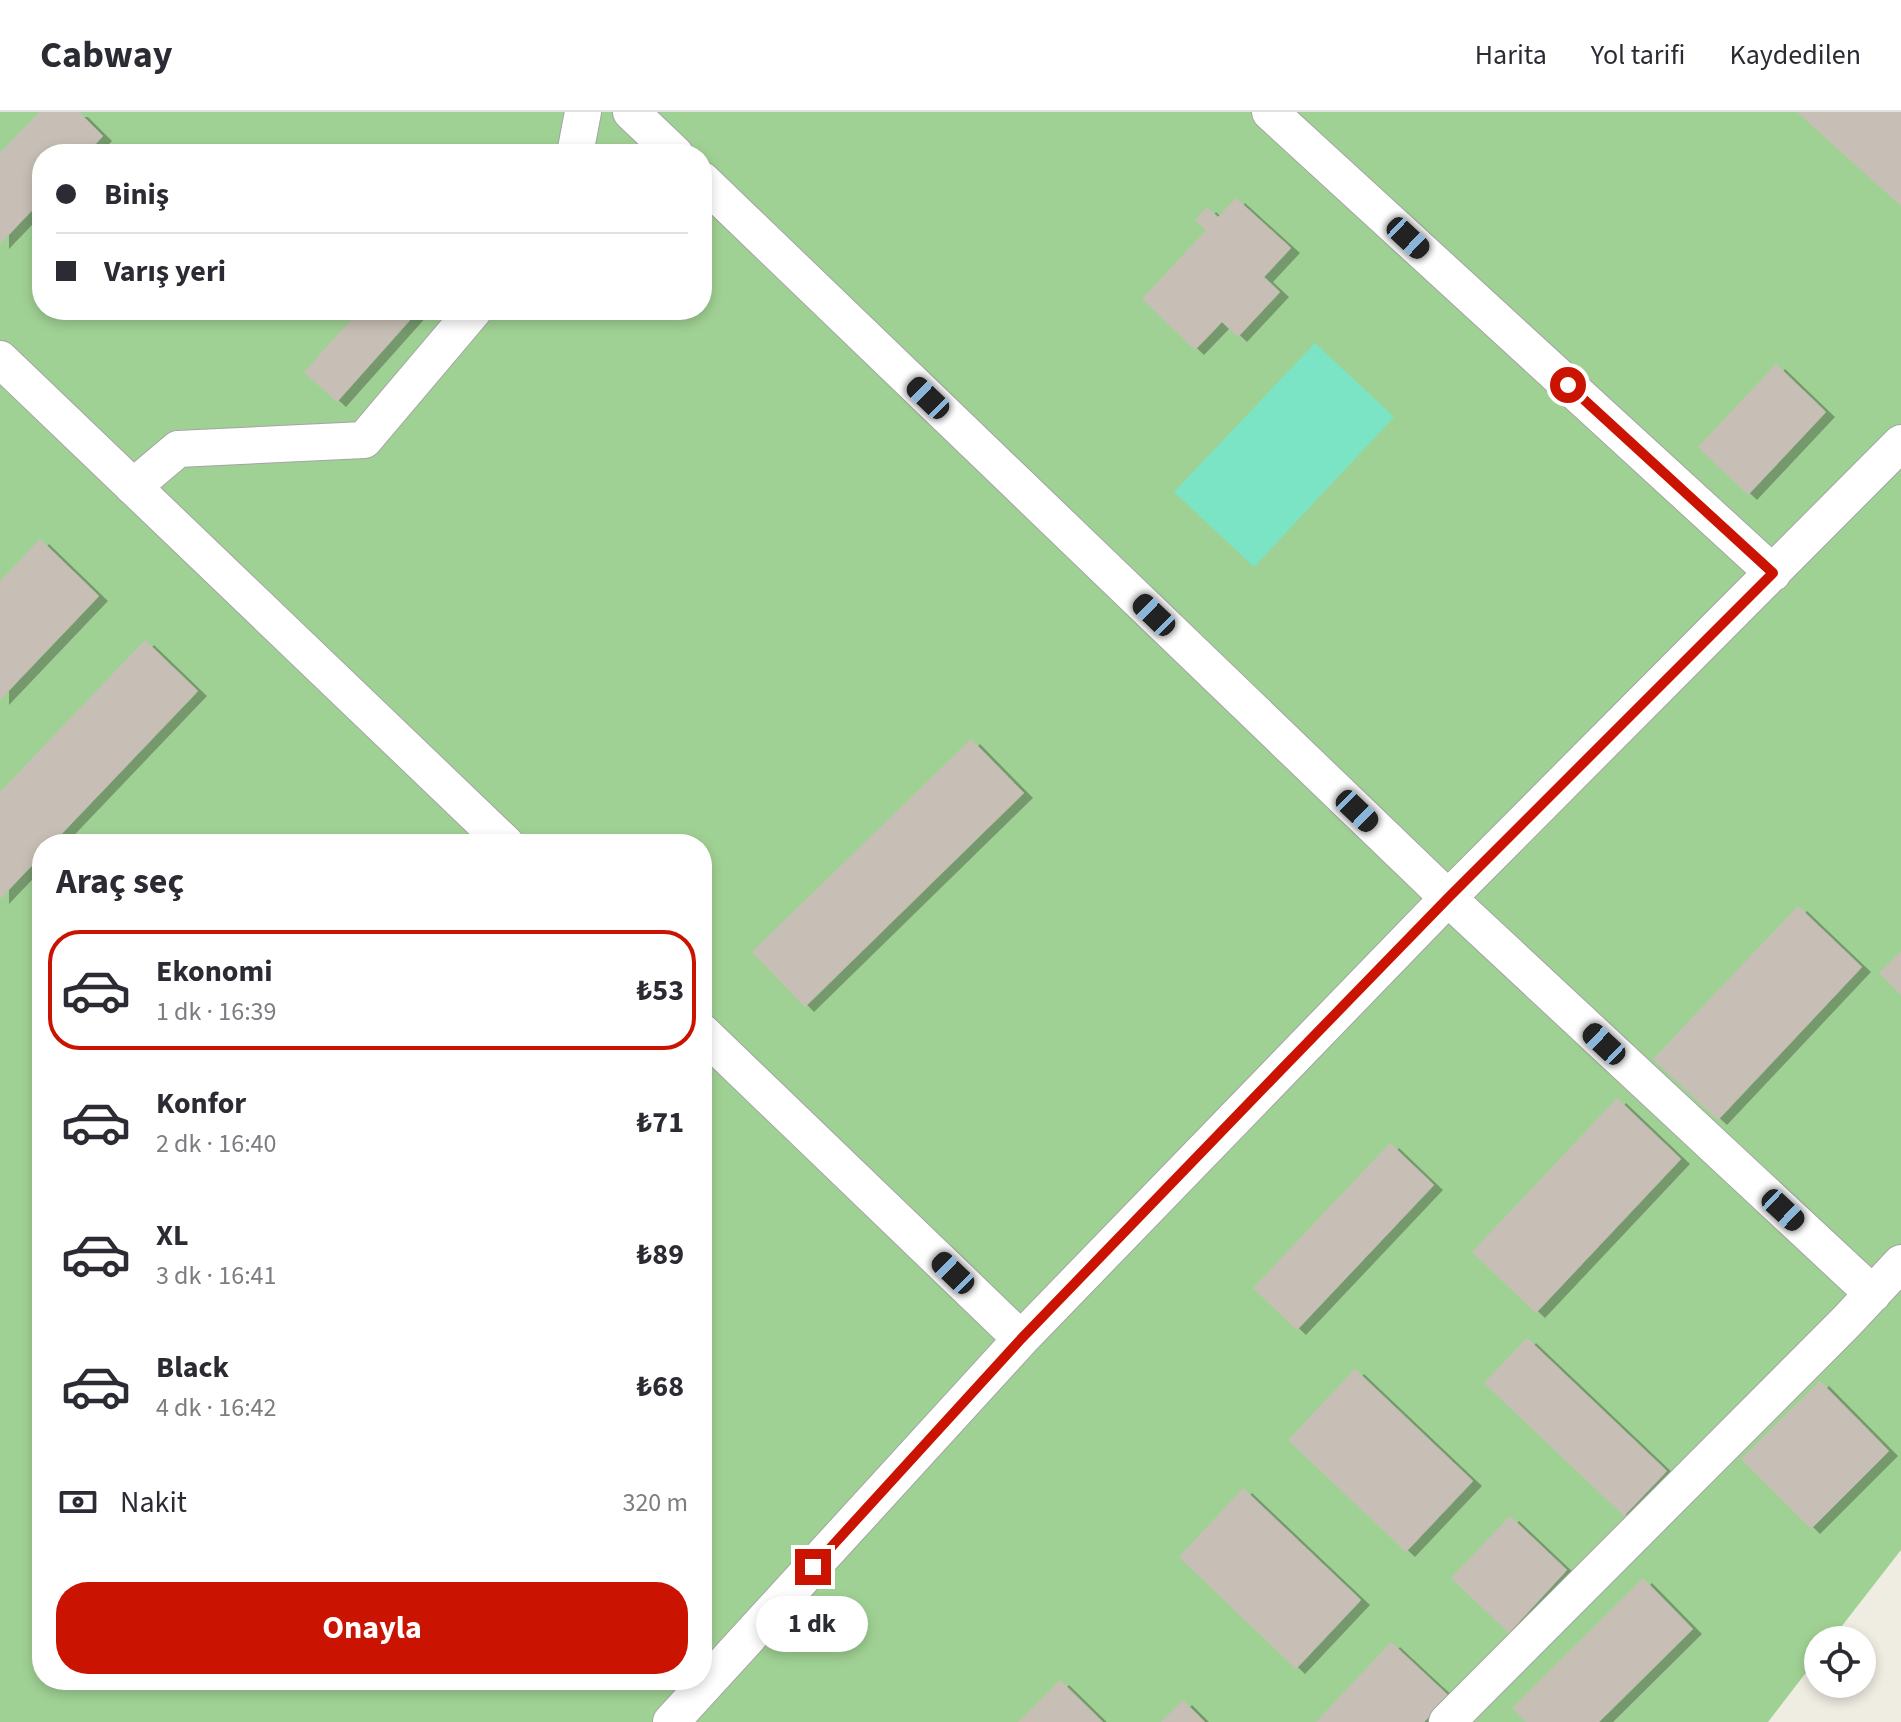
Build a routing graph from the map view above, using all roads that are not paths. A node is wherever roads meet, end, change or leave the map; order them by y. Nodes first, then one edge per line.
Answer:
1 (583, 112) edge
2 (631, 112) edge
3 (1270, 112) edge
4 (577, 144) edge
5 (665, 144) edge
6 (712, 190) edge
7 (466, 320) edge
8 (0, 359) edge
9 (1901, 443) edge
10 (133, 487) junction
11 (1773, 573) junction
12 (496, 834) edge
13 (1448, 898) junction
14 (712, 1042) edge
15 (1901, 1263) edge
16 (1873, 1294) junction
17 (1021, 1339) junction
18 (712, 1689) edge
19 (711, 1690) edge
20 (688, 1716) edge
21 (1447, 1722) edge

1 - 4 street
2 - 5 street
3 - 11 street
6 - 13 street
7 - 10 street
8 - 10 street
9 - 11 street
10 - 12 street
11 - 13 street
13 - 16 street
13 - 17 street
14 - 17 street
15 - 16 street
16 - 21 street
17 - 18 street
19 - 20 street

